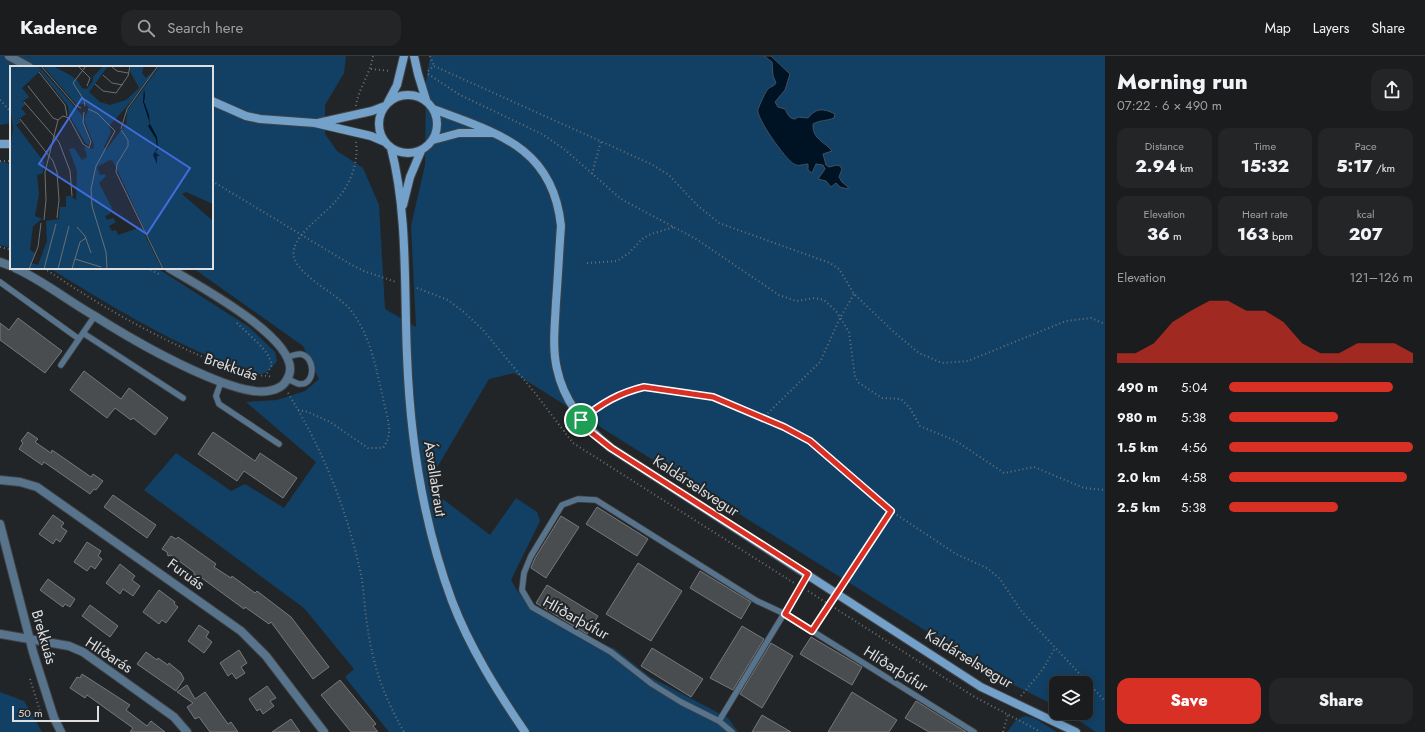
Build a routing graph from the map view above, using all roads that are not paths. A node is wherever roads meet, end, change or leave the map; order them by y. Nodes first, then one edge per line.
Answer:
1 (9, 56) edge
2 (404, 56) edge
3 (414, 56) edge
4 (27, 66) edge
5 (426, 100) junction
6 (213, 101) edge
7 (387, 104) junction
8 (433, 109) junction
9 (315, 123) junction
10 (494, 133) junction
11 (433, 140) junction
12 (388, 145) junction
13 (420, 151) junction
14 (402, 209) junction
15 (0, 262) edge
16 (10, 266) edge
17 (17, 269) edge
18 (171, 269) edge
19 (0, 282) edge
20 (94, 317) junction
21 (83, 333) junction
22 (79, 339) junction
23 (288, 357) junction
24 (61, 365) dead end
25 (287, 378) junction
26 (221, 382) junction
27 (183, 398) dead end
28 (279, 444) dead end
29 (0, 480) edge
30 (0, 524) edge
31 (808, 574) junction
32 (785, 614) junction
33 (0, 634) edge
34 (30, 640) junction
35 (719, 721) junction
36 (60, 732) edge
37 (187, 732) edge
38 (324, 732) edge
39 (525, 732) edge
40 (732, 732) edge
41 (974, 732) edge
42 (1076, 732) edge

1 - 4 street
2 - 7 main road
3 - 5 main road
5 - 7 main road
5 - 8 main road
6 - 9 main road
7 - 9 main road
7 - 12 main road
8 - 10 main road, Kaldárselsvegur
8 - 11 main road
9 - 12 main road
10 - 11 main road, Kaldárselsvegur
10 - 31 main road, Kaldárselsvegur
11 - 13 main road
12 - 13 main road
12 - 14 main road, Ásvallabraut
13 - 14 main road, Ásvallabraut
14 - 39 main road, Ásvallabraut
15 - 16 street
17 - 20 street, Brekkuás
18 - 23 street
19 - 22 lane
20 - 21 lane
20 - 26 street, Brekkuás
21 - 22 lane
21 - 27 lane
22 - 24 lane
23 - 25 street
23 - 25 lane
25 - 26 street, Brekkuás
26 - 28 lane
29 - 38 street, Furuás
30 - 34 street, Brekkuás
31 - 32 lane
31 - 42 main road, Kaldárselsvegur
32 - 35 lane
32 - 35 lane, Hlíðarþúfur
32 - 41 lane, Hlíðarþúfur
33 - 34 street, Hlíðarás
34 - 36 street, Brekkuás
34 - 37 street, Hlíðarás
35 - 40 lane, Hlíðarþúfur

